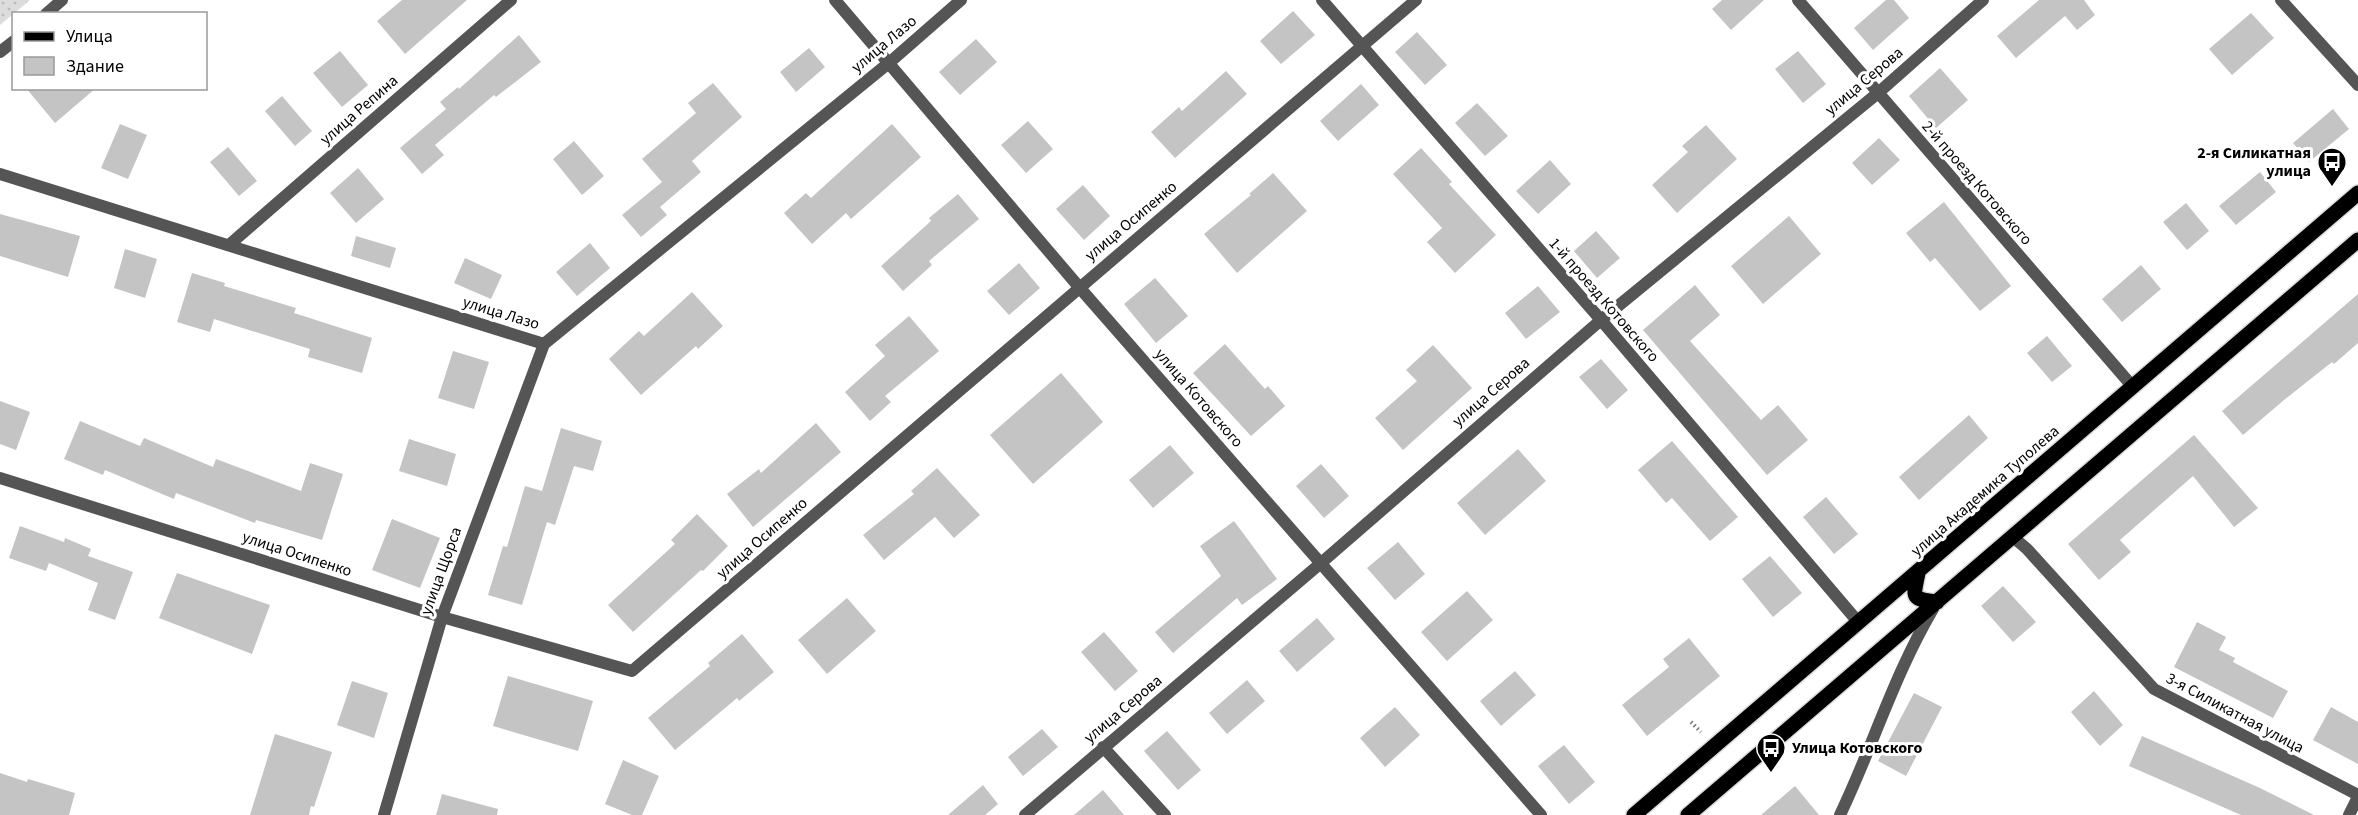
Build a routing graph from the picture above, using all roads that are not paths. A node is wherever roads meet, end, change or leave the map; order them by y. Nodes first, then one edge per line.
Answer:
1 (62, 0) edge
2 (511, 0) edge
3 (835, 0) edge
4 (961, 0) edge
5 (1322, 0) edge
6 (1416, 0) edge
7 (1798, 0) edge
8 (1983, 0) edge
9 (2281, 0) edge
10 (48, 12) edge
11 (12, 43) edge
12 (1362, 46) junction
13 (0, 52) edge
14 (890, 62) junction
15 (2358, 86) edge
16 (1878, 93) junction
17 (0, 174) edge
18 (2358, 193) edge
19 (2358, 240) edge
20 (229, 245) junction
21 (1079, 286) junction
22 (1601, 320) junction
23 (544, 344) junction
24 (2133, 387) junction
25 (0, 478) edge
26 (2013, 537) junction
27 (1321, 563) junction
28 (1918, 573) junction
29 (1937, 602) junction
30 (442, 617) junction
31 (1859, 623) junction
32 (1103, 747) junction
33 (2358, 796) edge
34 (384, 815) edge
35 (1025, 815) edge
36 (1166, 815) edge
37 (1541, 815) edge
38 (1634, 815) edge
39 (1688, 815) edge
40 (1840, 815) edge
41 (2349, 815) edge

1 - 10 street
2 - 20 street, улица Репина
3 - 14 street, улица Котовского
4 - 14 street, улица Лазо
5 - 12 street, 1-й проезд Котовского
6 - 12 street, улица Осипенко
7 - 16 street, 2-й проезд Котовского
8 - 16 street, улица Серова
9 - 15 street
11 - 13 street
12 - 21 street, улица Осипенко
12 - 22 street, 1-й проезд Котовского
14 - 21 street, улица Котовского
14 - 23 street, улица Лазо
16 - 22 street, улица Серова
16 - 24 street, 2-й проезд Котовского
17 - 20 street, улица Лазо
18 - 24 main road, улица Академика Туполева
19 - 26 main road
20 - 23 street, улица Лазо
21 - 27 street, улица Котовского
21 - 30 street, улица Осипенко
22 - 27 street, улица Серова
22 - 31 street, 1-й проезд Котовского
23 - 30 street, улица Щорса
24 - 28 main road, улица Академика Туполева
25 - 30 street, улица Осипенко
26 - 29 main road
26 - 33 street, 3-я Силикатная улица
27 - 32 street, улица Серова
27 - 37 street, улица Котовского
28 - 29 main road
28 - 31 main road, улица Академика Туполева
29 - 39 main road
29 - 40 street
30 - 34 street, улица Щорса
31 - 38 main road, улица Академика Туполева
32 - 35 street, улица Серова
32 - 36 street
33 - 41 street

